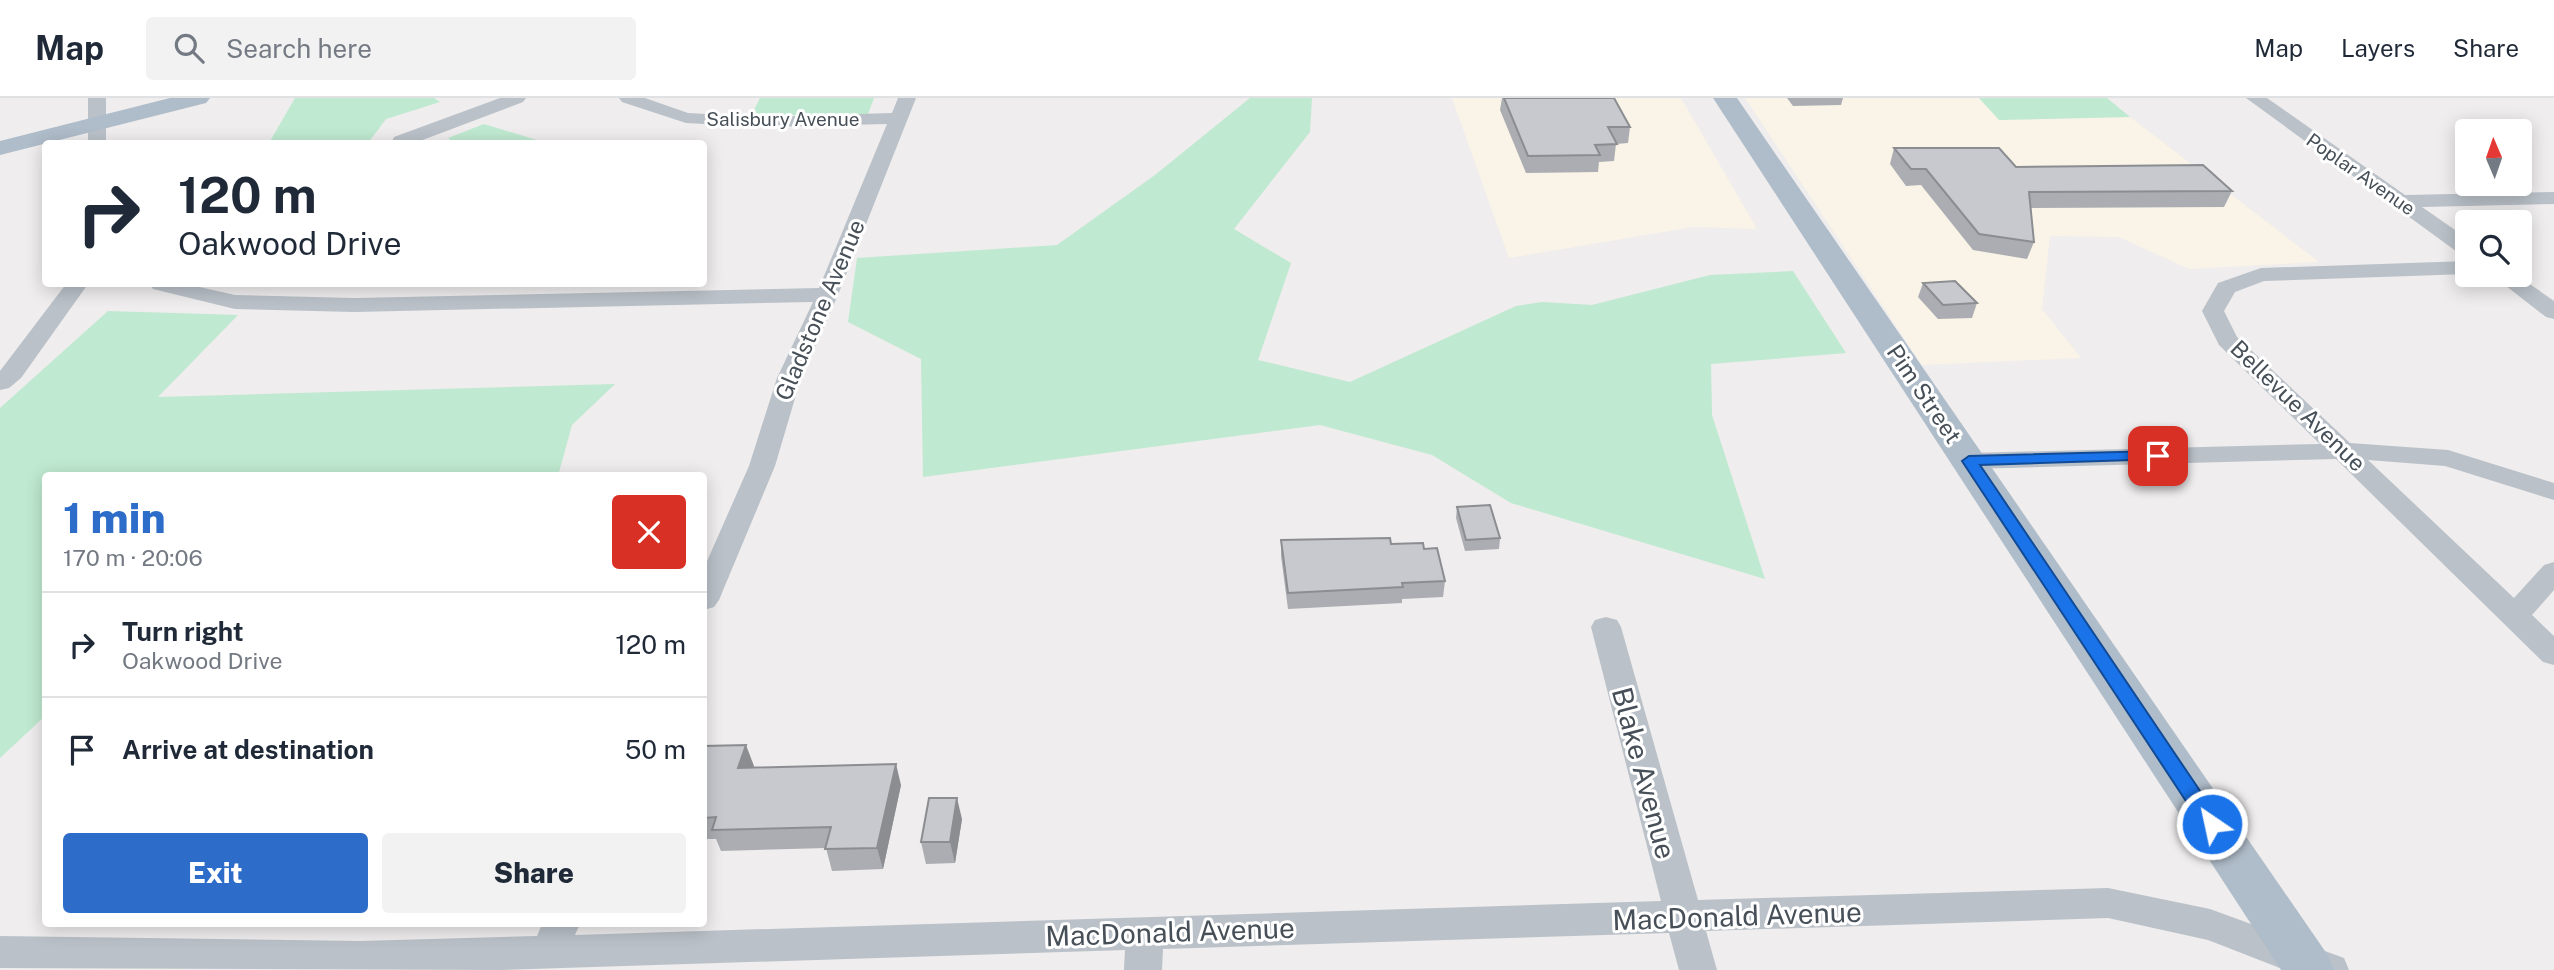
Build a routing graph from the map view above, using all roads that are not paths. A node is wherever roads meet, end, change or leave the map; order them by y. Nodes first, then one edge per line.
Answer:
1 (97, 98) edge
2 (198, 98) edge
3 (517, 98) edge
4 (907, 98) edge
5 (1725, 98) edge
6 (2255, 98) edge
7 (637, 100) edge
8 (900, 118) junction
9 (97, 134) edge
10 (55, 140) edge
11 (404, 140) edge
12 (42, 142) edge
13 (0, 148) edge
14 (2554, 198) edge
15 (2400, 201) junction
16 (2455, 240) edge
17 (2455, 268) edge
18 (75, 287) edge
19 (173, 287) edge
20 (2520, 287) edge
21 (827, 295) junction
22 (2554, 312) edge
23 (0, 383) edge
24 (2346, 451) junction
25 (1969, 461) junction
26 (2554, 492) edge
27 (2554, 572) edge
28 (707, 593) edge
29 (2514, 616) junction
30 (1606, 627) dead end
31 (2554, 654) edge
32 (1682, 918) junction
33 (1145, 932) junction
34 (555, 938) edge
35 (0, 952) edge
36 (616, 959) edge
37 (357, 964) edge
38 (2314, 967) edge
39 (1143, 970) edge
40 (1698, 970) edge

1 - 9 street
2 - 9 main road
3 - 11 street
4 - 8 street, Gladstone Avenue
5 - 25 main road, Pim Street
6 - 15 street, Poplar Avenue
7 - 8 street, Salisbury Avenue
8 - 21 street, Gladstone Avenue
9 - 10 main road
12 - 13 main road
14 - 15 street
15 - 16 street, Poplar Avenue
17 - 24 street, Bellevue Avenue
18 - 23 street
19 - 21 street
20 - 22 street
21 - 28 street, Gladstone Avenue
24 - 25 street
24 - 26 street
24 - 29 street, Bellevue Avenue
25 - 38 main road, Pim Street
27 - 29 street
29 - 31 street, Bellevue Avenue
30 - 32 street, Blake Avenue
32 - 33 street, MacDonald Avenue
32 - 38 street, MacDonald Avenue
32 - 40 street, Blake Avenue
33 - 36 street, MacDonald Avenue
33 - 39 street
34 - 36 street, MacDonald Avenue
34 - 37 street, MacDonald Avenue
35 - 37 street, MacDonald Avenue

